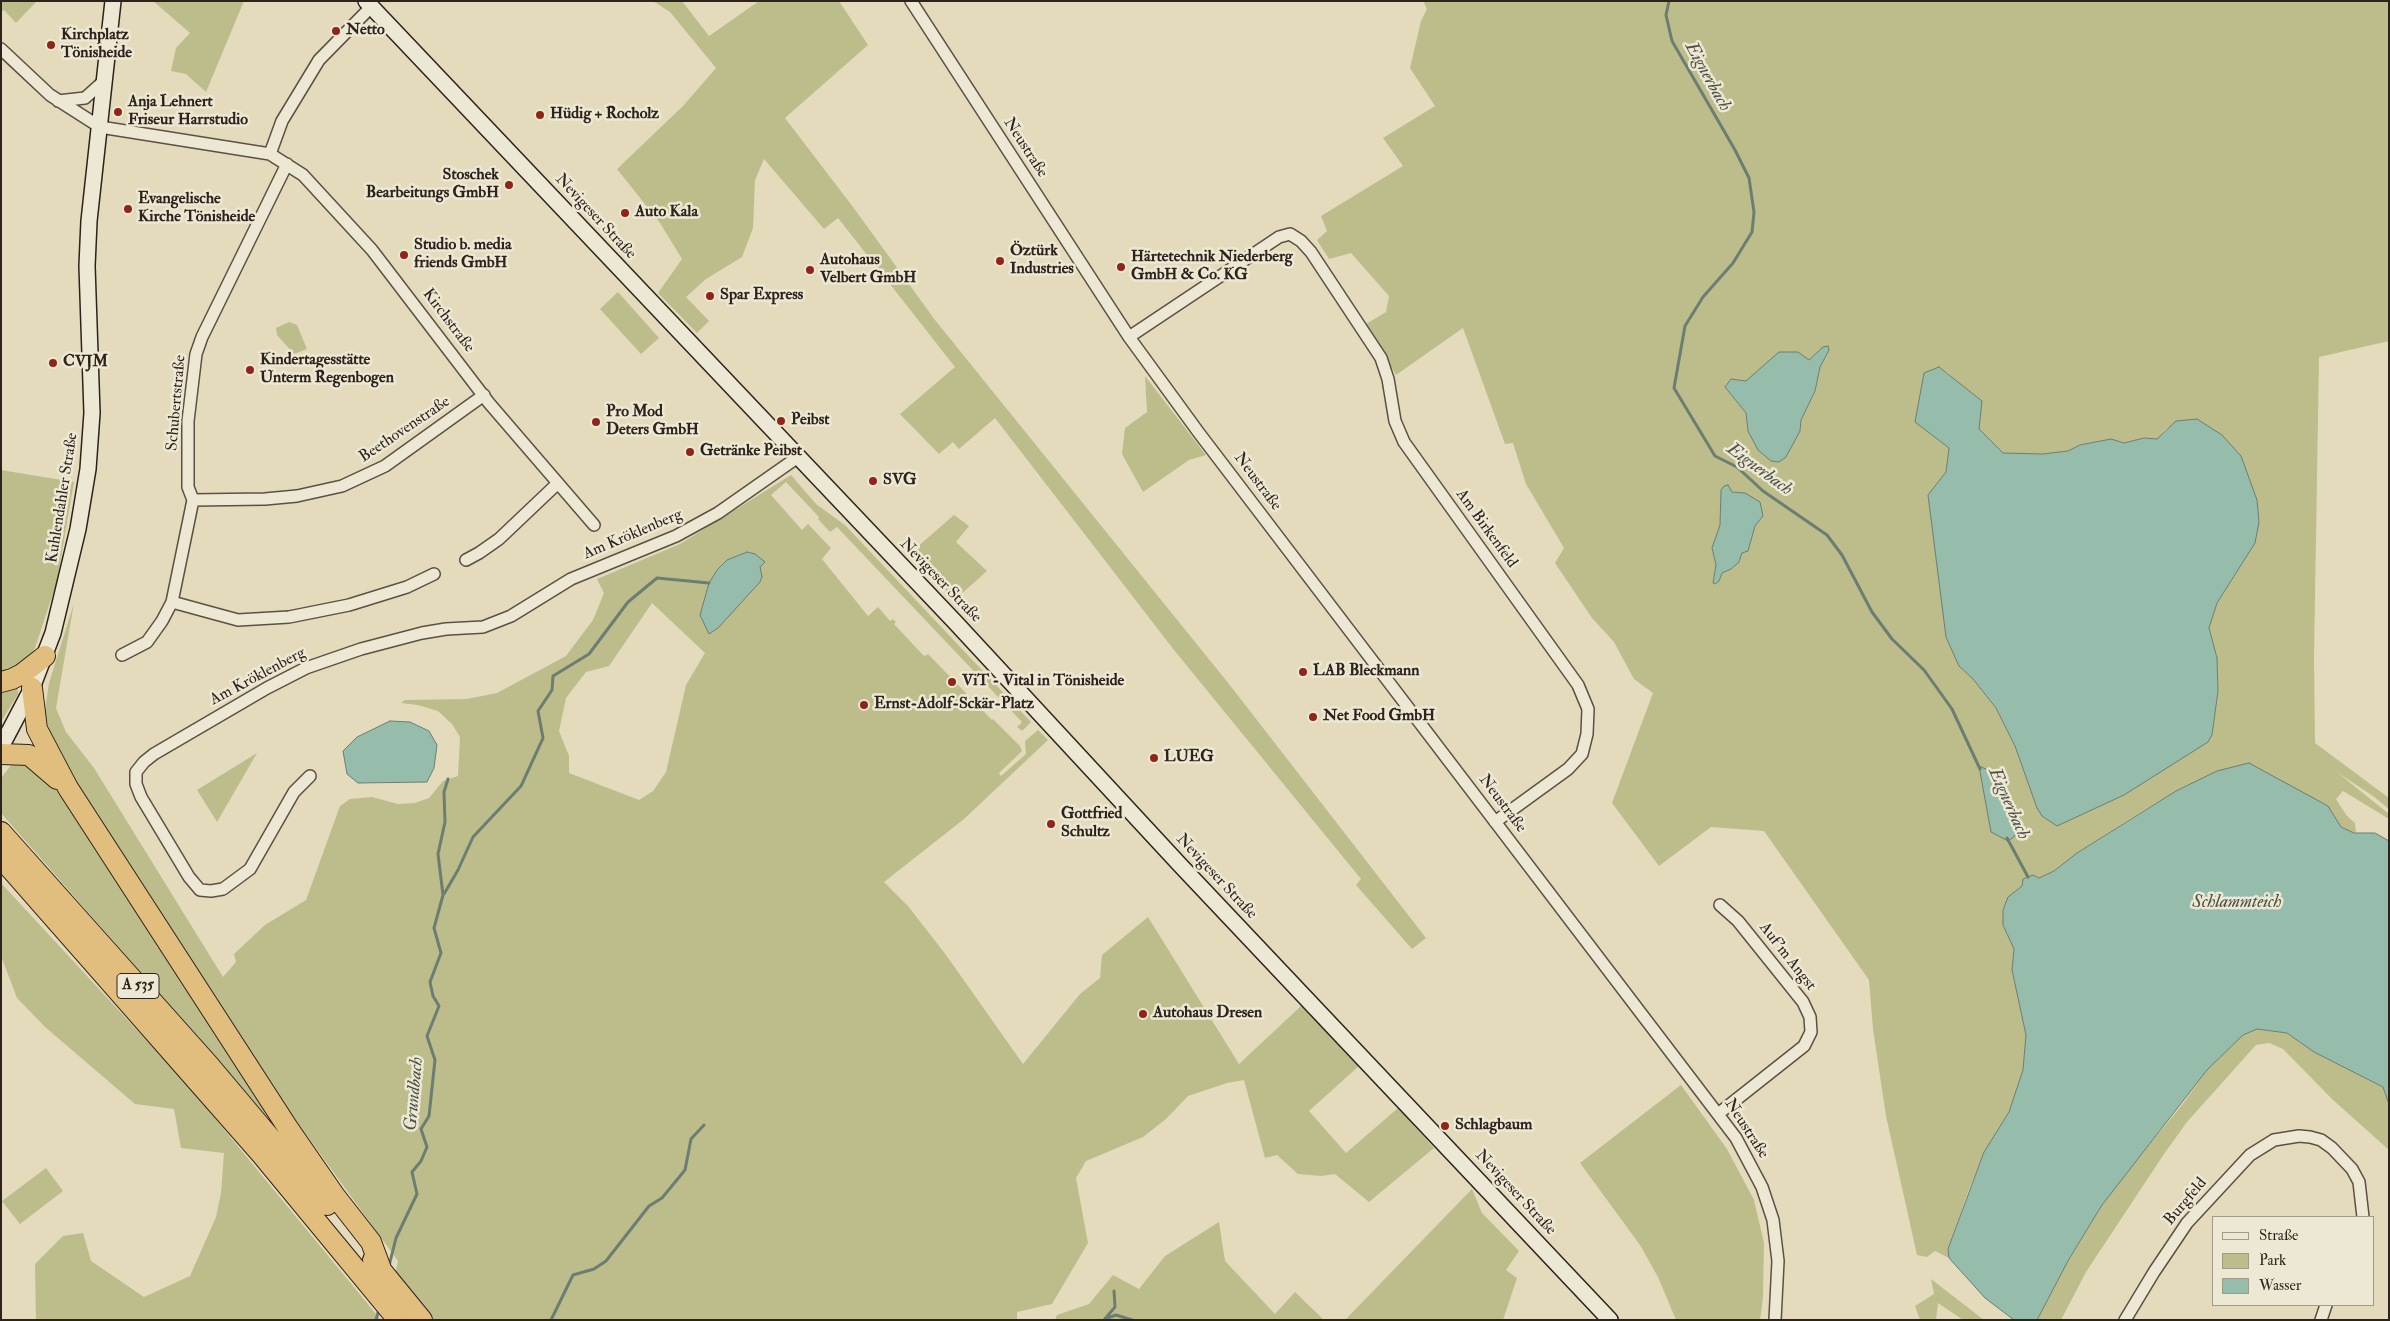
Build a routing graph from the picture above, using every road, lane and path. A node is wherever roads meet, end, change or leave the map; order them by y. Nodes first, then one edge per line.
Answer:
1 (113, 1) edge
2 (911, 1) edge
3 (369, 4) edge
4 (1, 49) edge
5 (105, 80) junction
6 (58, 101) junction
7 (100, 127) junction
8 (270, 154) junction
9 (288, 164) junction
10 (1129, 337) junction
11 (484, 395) junction
12 (798, 457) junction
13 (558, 483) junction
14 (193, 500) junction
15 (594, 525) dead end
16 (466, 560) dead end
17 (434, 574) dead end
18 (172, 602) junction
19 (122, 654) dead end
20 (45, 656) junction
21 (1, 682) edge
22 (32, 688) junction
23 (1, 747) edge
24 (1, 754) edge
25 (310, 776) dead end
26 (68, 788) junction
27 (1496, 822) junction
28 (1, 832) edge
29 (1, 858) edge
30 (1720, 905) dead end
31 (1718, 1114) junction
32 (274, 1141) junction
33 (2362, 1216) edge
34 (2326, 1306) edge
35 (398, 1320) edge
36 (422, 1320) edge
37 (1610, 1320) edge
38 (1775, 1320) edge
39 (2125, 1320) edge
40 (2321, 1320) edge

1 - 5 main road, Kuhlendahler Straße
2 - 10 street, Neustraße
3 - 8 street
3 - 12 main road, Nevigeser Straße
4 - 6 street, Kirchstraße
5 - 6 street
5 - 7 main road, Kuhlendahler Straße
6 - 7 street, Kirchstraße
7 - 8 street, Kirchstraße
7 - 20 main road, Kuhlendahler Straße
8 - 9 street, Kirchstraße
9 - 11 street, Kirchstraße
9 - 14 street, Schubertstraße
10 - 27 street, Neustraße
10 - 27 street, Am Birkenfeld
11 - 13 street, Kirchstraße
11 - 14 street, Beethovenstraße
12 - 25 street, Am Kröklenberg
12 - 37 main road, Nevigeser Straße
13 - 15 street, Kirchstraße
13 - 16 street
14 - 18 street, Schubertstraße
17 - 18 street
18 - 19 street, Schubertstraße
20 - 21 highway
20 - 22 main road, Kuhlendahler Straße
22 - 23 main road, Kuhlendahler Straße
22 - 26 highway
24 - 26 highway
26 - 32 highway
27 - 31 street, Neustraße
28 - 32 highway, A 535
29 - 32 highway, A 535
30 - 31 street, Auf'm Angst
31 - 38 street, Neustraße
32 - 35 highway, A 535
32 - 36 highway, A 535
33 - 39 street, Burgfeld
34 - 40 street

